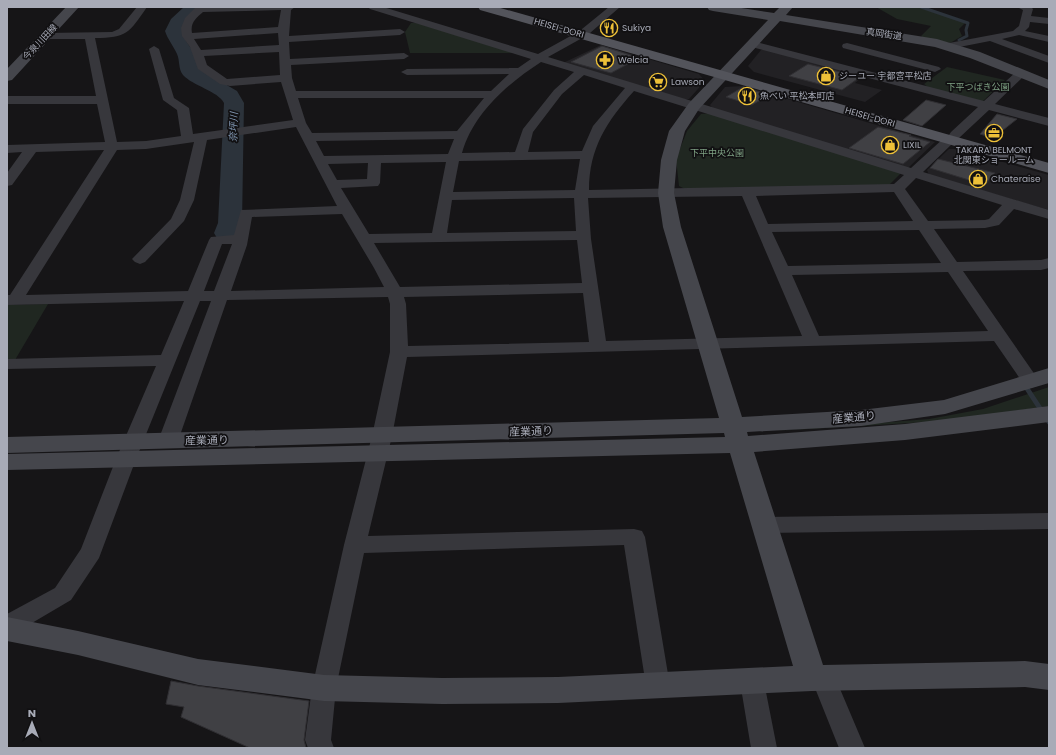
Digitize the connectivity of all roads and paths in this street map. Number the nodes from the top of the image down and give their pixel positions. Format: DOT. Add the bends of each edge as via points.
graph roads {
  1 [pos="73,7"];
  2 [pos="142,7"];
  3 [pos="286,7"];
  4 [pos="290,7"];
  5 [pos="373,7"];
  6 [pos="484,7"];
  7 [pos="501,7"];
  8 [pos="615,7"];
  9 [pos="713,7"];
  10 [pos="1022,7"];
  11 [pos="202,8"];
  12 [pos="782,12"];
  13 [pos="408,18"];
  14 [pos="1026,18"];
  15 [pos="1049,21"];
  16 [pos="400,32"];
  17 [pos="866,32"];
  18 [pos="1017,32"];
  19 [pos="583,33"];
  20 [pos="88,35"];
  21 [pos="46,36"];
  22 [pos="187,36"];
  23 [pos="990,38"];
  24 [pos="1049,39"];
  25 [pos="752,44"];
  26 [pos="154,49"];
  27 [pos="841,50"];
  28 [pos="285,51"];
  29 [pos="197,53"];
  30 [pos="404,56"];
  31 [pos="538,57"];
  32 [pos="946,57"];
  33 [pos="1049,60"];
  34 [pos="822,62"];
  35 [pos="519,71"];
  36 [pos="407,72"];
  37 [pos="581,72"];
  38 [pos="725,73"];
  39 [pos="1020,74"];
  40 [pos="7,77"];
  41 [pos="1049,85"];
  42 [pos="914,86"];
  43 [pos="632,87"];
  44 [pos="411,94"];
  45 [pos="491,94"];
  46 [pos="292,95"];
  47 [pos="7,100"];
  48 [pos="102,100"];
  49 [pos="987,105"];
  50 [pos="694,106"];
  51 [pos="1049,122"];
  52 [pos="304,130"];
  53 [pos="461,135"];
  54 [pos="952,137"];
  55 [pos="195,139"];
  56 [pos="112,147"];
  57 [pos="32,148"];
  58 [pos="7,149"];
  59 [pos="586,155"];
  60 [pos="455,157"];
  61 [pos="520,157"];
  62 [pos="376,159"];
  63 [pos="320,160"];
  64 [pos="1049,161"];
  65 [pos="1049,168"];
  66 [pos="913,173"];
  67 [pos="7,182"];
  68 [pos="333,184"];
  69 [pos="898,188"];
  70 [pos="747,192"];
  71 [pos="666,193"];
  72 [pos="581,195"];
  73 [pos="447,196"];
  74 [pos="1011,204"];
  75 [pos="346,210"];
  76 [pos="1049,215"];
  77 [pos="922,225"];
  78 [pos="763,228"];
  79 [pos="583,235"];
  80 [pos="439,238"];
  81 [pos="240,239"];
  82 [pos="364,239"];
  83 [pos="140,259"];
  84 [pos="1049,263"];
  85 [pos="952,267"];
  86 [pos="782,271"];
  87 [pos="590,288"];
  88 [pos="394,292"];
  89 [pos="194,296"];
  90 [pos="220,296"];
  91 [pos="11,300"];
  92 [pos="999,336"];
  93 [pos="813,341"];
  94 [pos="708,344"];
  95 [pos="598,347"];
  96 [pos="399,352"];
  97 [pos="168,360"];
  98 [pos="7,364"];
  99 [pos="1040,379"];
  100 [pos="1049,414"];
  101 [pos="736,435"];
  102 [pos="168,441"];
  103 [pos="380,444"];
  104 [pos="7,445"];
  105 [pos="130,450"];
  106 [pos="7,462"];
  107 [pos="1049,521"];
  108 [pos="764,525"];
  109 [pos="355,545"];
  110 [pos="12,629"];
  111 [pos="1049,677"];
  112 [pos="818,678"];
  113 [pos="752,682"];
  114 [pos="658,686"];
  115 [pos="324,688"];
  116 [pos="321,748"];
  117 [pos="764,748"];
  118 [pos="852,748"];
  1 -- 21 [label="street, 今泉川田線"];
  2 -- 20 [label="street" via="123,32 113,35"];
  3 -- 4 [label="street"];
  3 -- 11 [label="street"];
  3 -- 28 [label="street"];
  5 -- 13 [label="street"];
  6 -- 19 [label="main road, HEISEI-DORI"];
  7 -- 19 [label="main road, HEISEI-DORI"];
  8 -- 19 [label="street"];
  9 -- 12 [label="street, 真岡街道"];
  10 -- 14 [label="street" via="1028,9"];
  11 -- 22 [label="street" via="189,20"];
  12 -- 17 [label="street, 真岡街道"];
  12 -- 25 [label="street"];
  13 -- 16 [label="street"];
  13 -- 31 [label="street"];
  14 -- 15 [label="street"];
  14 -- 18 [label="street" via="1024,27"];
  16 -- 28 [label="street"];
  16 -- 30 [label="street"];
  17 -- 27 [label="street"];
  17 -- 32 [label="street, 真岡街道" via="910,38"];
  18 -- 23 [label="street"];
  18 -- 24 [label="street"];
  19 -- 31 [label="street"];
  19 -- 38 [label="main road, HEISEI-DORI"];
  20 -- 21 [label="street"];
  20 -- 48 [label="street"];
  21 -- 40 [label="street, 今泉川田線"];
  22 -- 28 [label="street"];
  22 -- 29 [label="street"];
  23 -- 32 [label="street"];
  23 -- 33 [label="street"];
  25 -- 34 [label="street"];
  25 -- 38 [label="street"];
  26 -- 55 [label="street" via="169,100 183,108"];
  27 -- 32 [label="street"];
  27 -- 34 [label="street"];
  28 -- 29 [label="street"];
  28 -- 29 [label="street" via="230,83 224,82 202,67"];
  28 -- 30 [label="street"];
  28 -- 46 [label="street"];
  30 -- 36 [label="street"];
  31 -- 35 [label="street"];
  31 -- 37 [label="street"];
  32 -- 39 [label="street, 真岡街道"];
  32 -- 42 [label="street"];
  34 -- 42 [label="street"];
  35 -- 36 [label="street"];
  35 -- 45 [label="street"];
  36 -- 44 [label="street"];
  37 -- 43 [label="street"];
  37 -- 61 [label="street" via="558,92 527,132"];
  38 -- 50 [label="street"];
  38 -- 54 [label="main road, HEISEI-DORI"];
  39 -- 41 [label="street, 真岡街道"];
  39 -- 49 [label="street"];
  42 -- 49 [label="street"];
  43 -- 50 [label="street"];
  43 -- 59 [label="street" via="615,105 597,131"];
  44 -- 45 [label="street"];
  44 -- 46 [label="street"];
  45 -- 53 [label="street"];
  46 -- 52 [label="street"];
  47 -- 48 [label="street"];
  48 -- 56 [label="street"];
  49 -- 51 [label="street"];
  49 -- 54 [label="street"];
  50 -- 66 [label="street"];
  50 -- 71 [label="street" via="677,131 668,160"];
  52 -- 53 [label="street"];
  52 -- 55 [label="street" via="241,132"];
  52 -- 63 [label="street"];
  53 -- 60 [label="street"];
  54 -- 64 [label="main road, HEISEI-DORI"];
  54 -- 65 [label="main road, HEISEI-DORI"];
  54 -- 66 [label="street"];
  55 -- 56 [label="street"];
  55 -- 83 [label="street" via="187,200 178,221"];
  56 -- 57 [label="street"];
  56 -- 91 [label="street"];
  57 -- 58 [label="street"];
  57 -- 67 [label="street"];
  59 -- 61 [label="street"];
  59 -- 72 [label="street"];
  60 -- 61 [label="street"];
  60 -- 62 [label="street"];
  60 -- 73 [label="street"];
  62 -- 63 [label="street"];
  62 -- 68 [label="street" via="373,183"];
  63 -- 68 [label="street"];
  66 -- 69 [label="street"];
  66 -- 74 [label="street"];
  68 -- 75 [label="street"];
  69 -- 70 [label="street"];
  69 -- 77 [label="street"];
  70 -- 71 [label="street"];
  70 -- 78 [label="street"];
  71 -- 72 [label="street"];
  71 -- 94 [label="street" via="672,227"];
  72 -- 73 [label="street"];
  72 -- 79 [label="street"];
  73 -- 80 [label="street"];
  74 -- 76 [label="street"];
  74 -- 77 [label="street" via="994,222"];
  75 -- 81 [label="street" via="246,213"];
  75 -- 82 [label="street"];
  77 -- 78 [label="street"];
  77 -- 85 [label="street"];
  78 -- 86 [label="street"];
  79 -- 80 [label="street"];
  79 -- 87 [label="street"];
  80 -- 82 [label="street"];
  81 -- 89 [label="street" via="216,240"];
  81 -- 90 [label="street"];
  82 -- 88 [label="street"];
  84 -- 85 [label="street"];
  85 -- 86 [label="street"];
  85 -- 92 [label="street"];
  86 -- 93 [label="street"];
  87 -- 88 [label="street"];
  87 -- 95 [label="street"];
  88 -- 90 [label="street"];
  88 -- 96 [label="street" via="398,304"];
  89 -- 90 [label="street"];
  89 -- 91 [label="street"];
  89 -- 97 [label="street"];
  90 -- 102 [label="street"];
  92 -- 93 [label="street"];
  92 -- 99 [label="street"];
  93 -- 94 [label="street"];
  94 -- 95 [label="street"];
  94 -- 101 [label="street"];
  95 -- 96 [label="street"];
  96 -- 103 [label="street"];
  97 -- 98 [label="street"];
  97 -- 105 [label="street"];
  99 -- 101 [label="street, 産業通り" via="945,407"];
  100 -- 101 [label="street, 産業通り" via="905,432"];
  101 -- 103 [label="street, 産業通り"];
  101 -- 108 [label="street"];
  102 -- 103 [label="street, 産業通り"];
  102 -- 105 [label="street, 産業通り"];
  103 -- 105 [label="street, 産業通り"];
  103 -- 109 [label="street"];
  104 -- 105 [label="street, 産業通り"];
  105 -- 106 [label="street, 産業通り"];
  105 -- 110 [label="street" via="91,552 63,594"];
  107 -- 108 [label="street"];
  108 -- 112 [label="street"];
  109 -- 114 [label="street" via="634,537"];
  109 -- 115 [label="street"];
  110 -- 115 [label="street" via="198,672"];
  111 -- 112 [label="street" via="1025,674"];
  112 -- 113 [label="street"];
  112 -- 118 [label="street"];
  113 -- 114 [label="street"];
  113 -- 117 [label="street"];
  114 -- 115 [label="street" via="442,691"];
  115 -- 116 [label="street" via="318,740"];
}
